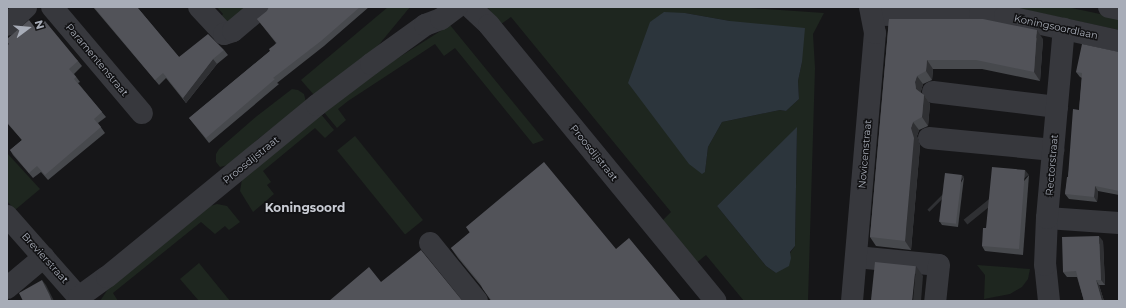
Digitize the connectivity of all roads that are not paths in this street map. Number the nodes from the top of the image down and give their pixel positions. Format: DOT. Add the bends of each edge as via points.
graph roads {
  1 [pos="26,7"];
  2 [pos="52,7"];
  3 [pos="200,7"];
  4 [pos="262,7"];
  5 [pos="456,7"];
  6 [pos="470,7"];
  7 [pos="1109,7"];
  8 [pos="1119,9"];
  9 [pos="872,11"];
  10 [pos="430,16"];
  11 [pos="7,25"];
  12 [pos="1064,29"];
  13 [pos="1119,41"];
  14 [pos="933,92"];
  15 [pos="1057,107"];
  16 [pos="142,113"];
  17 [pos="929,138"];
  18 [pos="1053,150"];
  19 [pos="7,216"];
  20 [pos="1047,218"];
  21 [pos="1119,223"];
  22 [pos="430,243"];
  23 [pos="44,257"];
  24 [pos="856,257"];
  25 [pos="7,288"];
  26 [pos="80,299"];
  27 [pos="477,301"];
  28 [pos="716,301"];
  29 [pos="852,301"];
  30 [pos="935,301"];
  31 [pos="1049,301"];
  1 -- 11 [label="street"];
  2 -- 16 [label="street, Paramentenstraat"];
  3 -- 4 [label="street" via="224,34"];
  5 -- 10 [label="street, Proosdijstraat" via="441,19"];
  6 -- 28 [label="street, Proosdijstraat" via="489,25"];
  7 -- 8 [label="street"];
  9 -- 12 [label="street, Koningsoordlaan" via="1005,16"];
  9 -- 24 [label="street, Novicenstraat" via="875,33"];
  10 -- 26 [label="street, Proosdijstraat"];
  12 -- 13 [label="street, Koningsoordlaan"];
  12 -- 15 [label="street, Rectorstraat"];
  14 -- 15 [label="street"];
  15 -- 18 [label="street, Rectorstraat"];
  17 -- 18 [label="street"];
  18 -- 20 [label="street, Rectorstraat"];
  19 -- 23 [label="street, Brevierstraat"];
  20 -- 21 [label="street"];
  20 -- 31 [label="street, Rectorstraat" via="1045,265"];
  22 -- 27 [label="street"];
  23 -- 25 [label="street"];
  23 -- 26 [label="street, Brevierstraat"];
  24 -- 29 [label="street, Novicenstraat"];
  24 -- 30 [label="street" via="938,265"];
}
